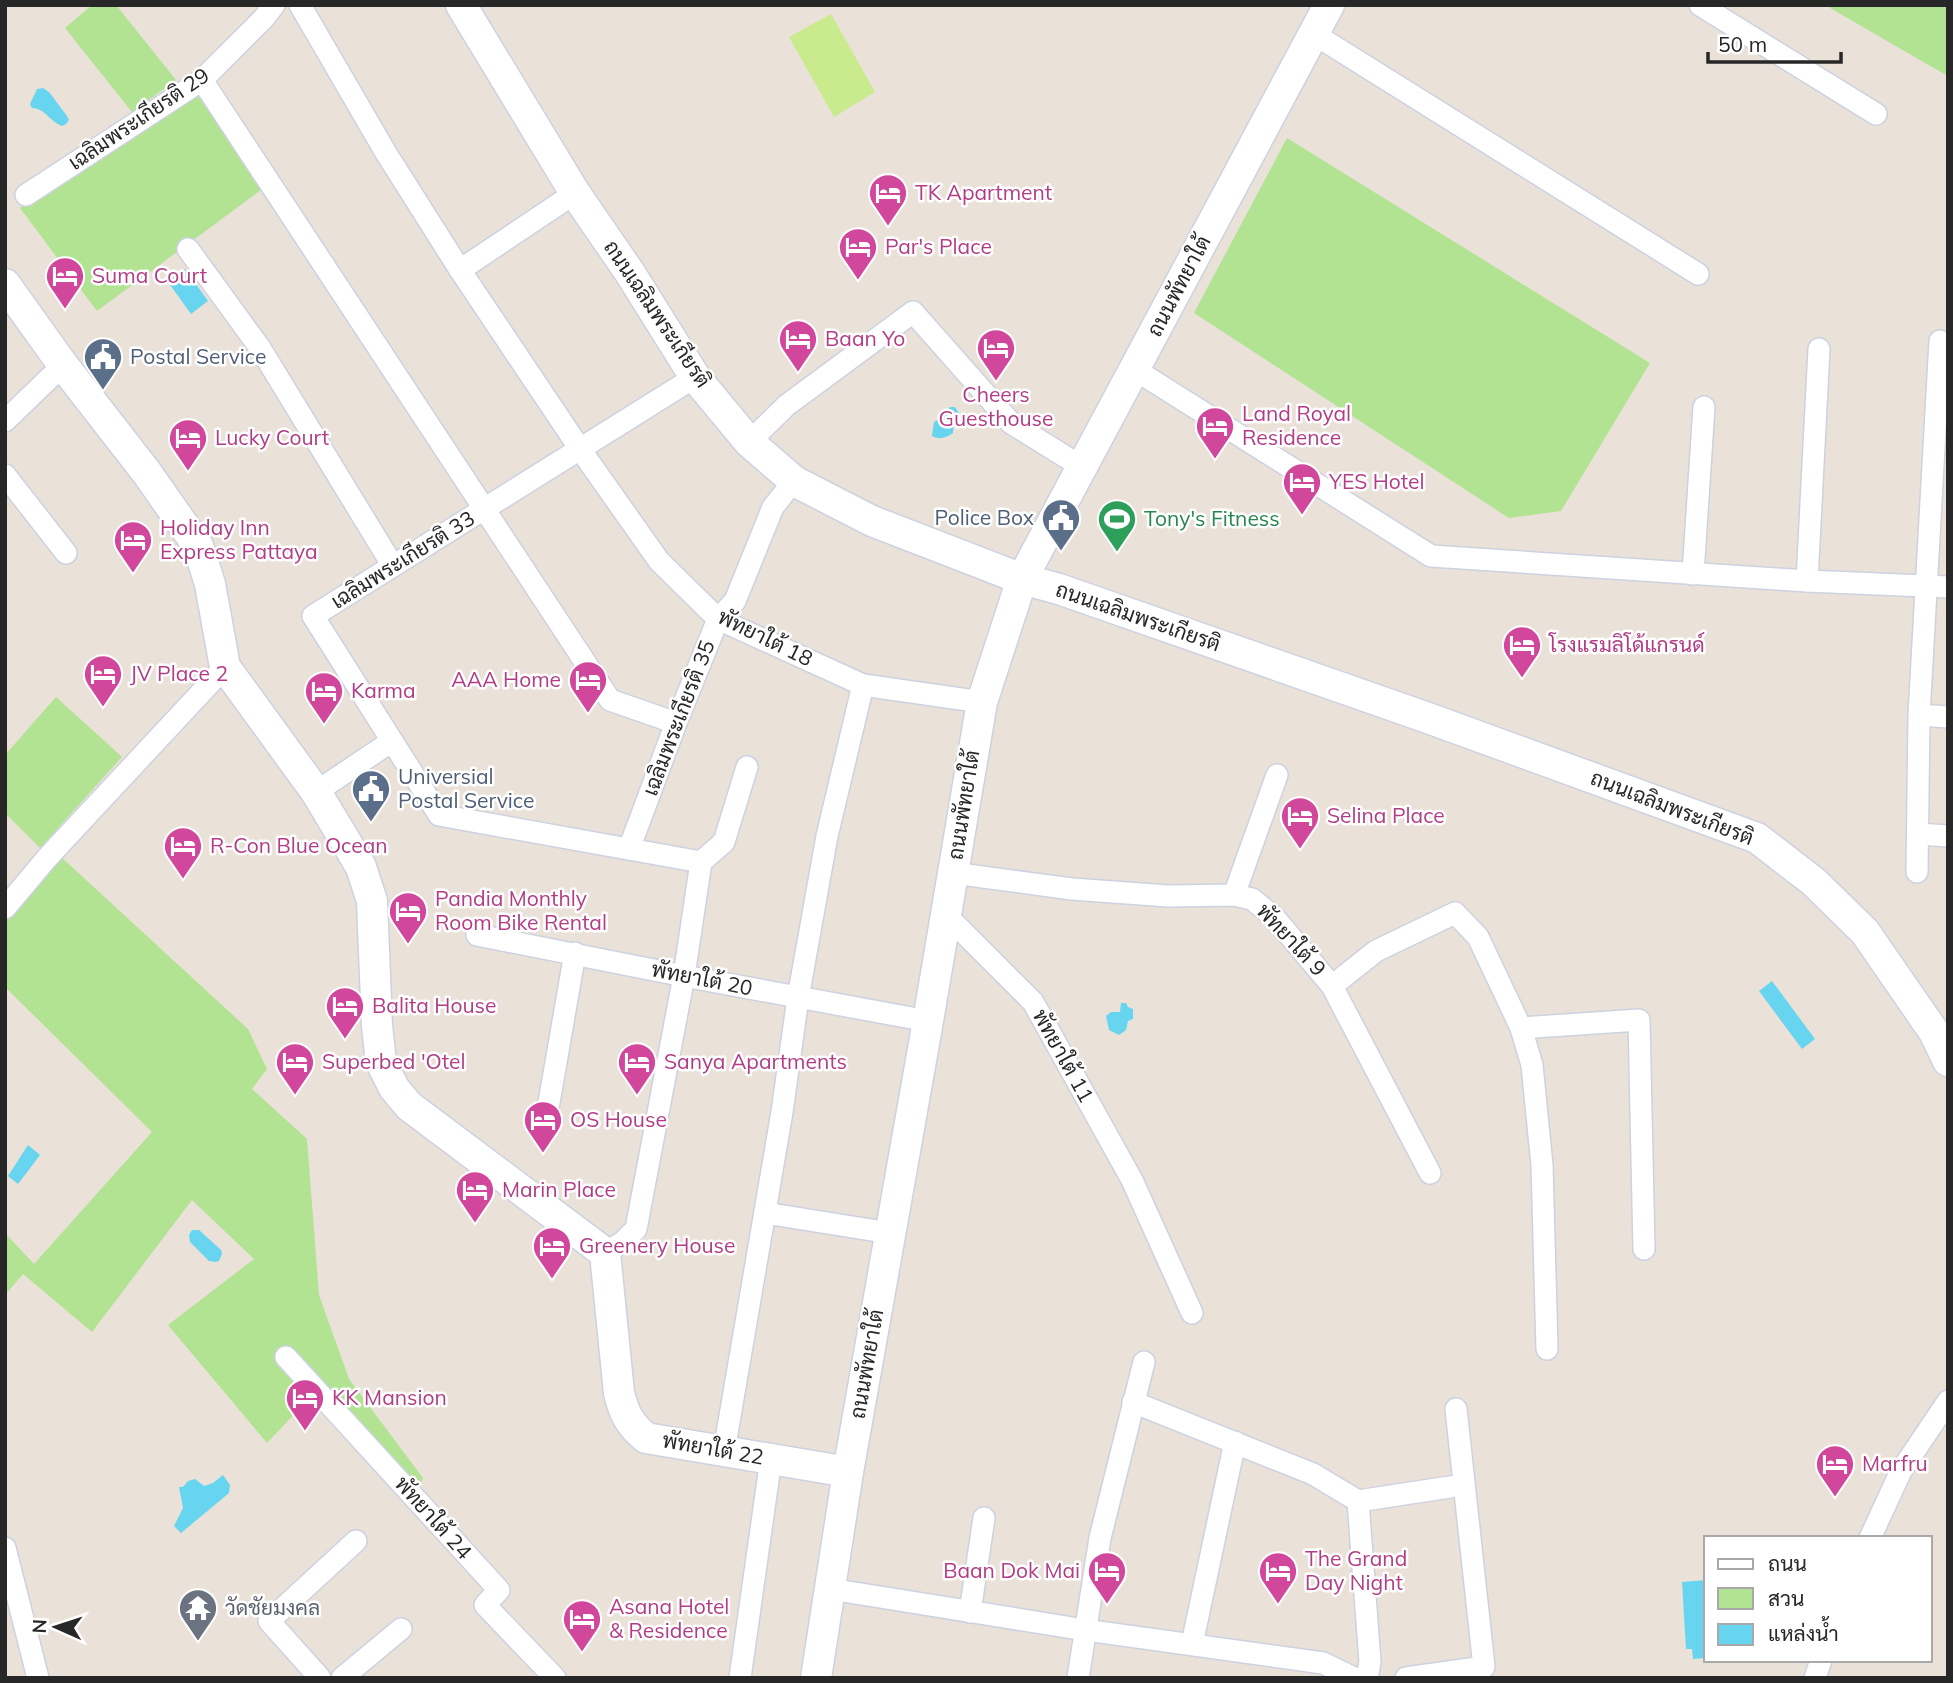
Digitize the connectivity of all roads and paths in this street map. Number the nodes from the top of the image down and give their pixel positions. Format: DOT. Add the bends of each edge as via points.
graph roads {
  1 [pos="274,5"];
  2 [pos="300,5"];
  3 [pos="461,5"];
  4 [pos="1329,5"];
  5 [pos="1700,5"];
  6 [pos="1314,34"];
  7 [pos="202,80"];
  8 [pos="1876,114"];
  9 [pos="575,193"];
  10 [pos="26,195"];
  11 [pos="188,249"];
  12 [pos="460,270"];
  13 [pos="1698,274"];
  14 [pos="5,284"];
  15 [pos="1940,341"];
  16 [pos="1819,349"];
  17 [pos="63,365"];
  18 [pos="1134,369"];
  19 [pos="695,377"];
  20 [pos="1703,407"];
  21 [pos="5,421"];
  22 [pos="749,442"];
  23 [pos="580,449"];
  24 [pos="1082,467"];
  25 [pos="5,475"];
  26 [pos="794,481"];
  27 [pos="484,509"];
  28 [pos="66,553"];
  29 [pos="393,566"];
  30 [pos="1693,574"];
  31 [pos="1022,579"];
  32 [pos="1807,581"];
  33 [pos="1926,586"];
  34 [pos="1948,587"];
  35 [pos="718,619"];
  36 [pos="225,667"];
  37 [pos="863,685"];
  38 [pos="982,702"];
  39 [pos="1919,715"];
  40 [pos="1948,717"];
  41 [pos="676,723"];
  42 [pos="392,741"];
  43 [pos="747,766"];
  44 [pos="1277,775"];
  45 [pos="316,792"];
  46 [pos="1918,834"];
  47 [pos="1948,836"];
  48 [pos="629,849"];
  49 [pos="701,862"];
  50 [pos="1917,872"];
  51 [pos="953,873"];
  52 [pos="1234,895"];
  53 [pos="5,908"];
  54 [pos="946,915"];
  55 [pos="477,935"];
  56 [pos="575,953"];
  57 [pos="684,976"];
  58 [pos="1332,986"];
  59 [pos="798,998"];
  60 [pos="928,1021"];
  61 [pos="1521,1028"];
  62 [pos="1948,1061"];
  63 [pos="547,1114"];
  64 [pos="1430,1173"];
  65 [pos="765,1213"];
  66 [pos="890,1233"];
  67 [pos="1644,1249"];
  68 [pos="605,1253"];
  69 [pos="1192,1313"];
  70 [pos="1547,1349"];
  71 [pos="286,1357"];
  72 [pos="1144,1362"];
  73 [pos="1948,1401"];
  74 [pos="1133,1402"];
  75 [pos="1456,1409"];
  76 [pos="1235,1442"];
  77 [pos="724,1451"];
  78 [pos="771,1459"];
  79 [pos="848,1472"];
  80 [pos="1463,1485"];
  81 [pos="1358,1501"];
  82 [pos="984,1518"];
  83 [pos="1871,1536"];
  84 [pos="356,1541"];
  85 [pos="5,1548"];
  86 [pos="830,1589"];
  87 [pos="970,1612"];
  88 [pos="401,1629"];
  89 [pos="1085,1630"];
  90 [pos="1192,1644"];
  91 [pos="38,1678"];
  92 [pos="320,1678"];
  93 [pos="342,1678"];
  94 [pos="555,1678"];
  95 [pos="740,1678"];
  96 [pos="817,1678"];
  97 [pos="1078,1678"];
  98 [pos="1354,1678"];
  99 [pos="1367,1678"];
  100 [pos="1406,1678"];
  1 -- 7 [label="street, เฉลิมพระเกียรติ 29"];
  2 -- 12 [label="street, พัทยาใต้ 18"];
  3 -- 9 [label="main road, ถนนเฉลิมพระเกียรติ"];
  4 -- 6 [label="main road, ถนนพัทยาใต้"];
  5 -- 8 [label="street"];
  6 -- 13 [label="street"];
  6 -- 18 [label="main road, ถนนพัทยาใต้"];
  7 -- 10 [label="street, เฉลิมพระเกียรติ 29"];
  7 -- 27 [label="street"];
  9 -- 12 [label="street"];
  9 -- 19 [label="main road, ถนนเฉลิมพระเกียรติ"];
  11 -- 29 [label="street" via="260,348"];
  12 -- 23 [label="street, พัทยาใต้ 18"];
  14 -- 17 [label="main road"];
  15 -- 33 [label="street"];
  16 -- 32 [label="street"];
  17 -- 21 [label="street"];
  17 -- 36 [label="main road" via="198,546"];
  18 -- 24 [label="main road, ถนนพัทยาใต้"];
  18 -- 30 [label="street" via="1431,556"];
  19 -- 22 [label="main road, ถนนเฉลิมพระเกียรติ"];
  19 -- 23 [label="street, เฉลิมพระเกียรติ 33"];
  20 -- 30 [label="street"];
  22 -- 24 [label="street" via="787,405 913,312 1011,423"];
  22 -- 26 [label="main road, ถนนเฉลิมพระเกียรติ"];
  23 -- 27 [label="street, เฉลิมพระเกียรติ 33"];
  23 -- 35 [label="street, พัทยาใต้ 18" via="659,561"];
  24 -- 31 [label="main road, ถนนพัทยาใต้"];
  25 -- 28 [label="street"];
  26 -- 31 [label="main road, ถนนเฉลิมพระเกียรติ" via="872,521"];
  26 -- 35 [label="street, เฉลิมพระเกียรติ 35" via="773,507 734,601"];
  27 -- 29 [label="street, เฉลิมพระเกียรติ 33"];
  27 -- 41 [label="street" via="610,700"];
  29 -- 42 [label="street, เฉลิมพระเกียรติ 33" via="313,616"];
  30 -- 32 [label="street"];
  31 -- 38 [label="main road, ถนนพัทยาใต้"];
  31 -- 62 [label="main road, ถนนเฉลิมพระเกียรติ" via="1428,718 1757,838 1814,882 1865,932 1934,1032"];
  32 -- 33 [label="street"];
  33 -- 34 [label="street"];
  33 -- 39 [label="street"];
  35 -- 37 [label="street, พัทยาใต้ 18"];
  35 -- 41 [label="street, เฉลิมพระเกียรติ 35"];
  36 -- 45 [label="main road"];
  36 -- 53 [label="street"];
  37 -- 38 [label="street, พัทยาใต้ 18"];
  37 -- 59 [label="street" via="827,836"];
  38 -- 51 [label="main road, ถนนพัทยาใต้"];
  39 -- 40 [label="street"];
  39 -- 46 [label="street"];
  41 -- 48 [label="street, เฉลิมพระเกียรติ 35"];
  42 -- 45 [label="street"];
  42 -- 48 [label="street" via="439,815"];
  43 -- 49 [label="street" via="724,842"];
  44 -- 52 [label="street"];
  45 -- 68 [label="main road" via="361,867 372,901 378,1038 381,1062 394,1088 409,1106"];
  46 -- 47 [label="street"];
  46 -- 50 [label="street"];
  48 -- 49 [label="street"];
  49 -- 57 [label="street"];
  51 -- 52 [label="street, พัทยาใต้ 9" via="1072,889"];
  51 -- 54 [label="main road, ถนนพัทยาใต้"];
  52 -- 58 [label="street, พัทยาใต้ 9" via="1252,899 1274,917"];
  54 -- 60 [label="main road, ถนนพัทยาใต้"];
  54 -- 69 [label="street, พัทยาใต้ 11" via="1033,1002 1132,1180"];
  55 -- 56 [label="street, พัทยาใต้ 20"];
  56 -- 57 [label="street, พัทยาใต้ 20"];
  56 -- 63 [label="street"];
  57 -- 59 [label="street, พัทยาใต้ 20"];
  57 -- 68 [label="street" via="636,1229"];
  58 -- 61 [label="street" via="1376,951 1455,913 1478,937"];
  58 -- 64 [label="street, พัทยาใต้ 9"];
  59 -- 60 [label="street, พัทยาใต้ 20"];
  59 -- 65 [label="street"];
  60 -- 66 [label="main road, ถนนพัทยาใต้"];
  61 -- 67 [label="street" via="1639,1020"];
  61 -- 70 [label="street" via="1532,1065 1542,1165"];
  65 -- 66 [label="street"];
  65 -- 77 [label="street"];
  66 -- 79 [label="main road, ถนนพัทยาใต้"];
  68 -- 77 [label="main road, พัทยาใต้ 22" via="620,1393 632,1427 646,1438"];
  71 -- 94 [label="street, พัทยาใต้ 24" via="499,1590 485,1605"];
  72 -- 74 [label="street"];
  73 -- 83 [label="street" via="1900,1471"];
  74 -- 76 [label="street"];
  74 -- 89 [label="street" via="1100,1538"];
  75 -- 80 [label="street"];
  76 -- 81 [label="street" via="1313,1474"];
  76 -- 90 [label="street"];
  77 -- 78 [label="main road, พัทยาใต้ 22"];
  78 -- 79 [label="main road, พัทยาใต้ 22"];
  78 -- 95 [label="street"];
  79 -- 86 [label="main road, ถนนพัทยาใต้"];
  80 -- 81 [label="street"];
  80 -- 100 [label="street" via="1484,1667"];
  81 -- 99 [label="street" via="1370,1662"];
  82 -- 87 [label="street"];
  84 -- 92 [label="street" via="269,1621"];
  85 -- 91 [label="street"];
  86 -- 87 [label="street"];
  86 -- 96 [label="main road, ถนนพัทยาใต้"];
  87 -- 89 [label="street"];
  88 -- 93 [label="street"];
  89 -- 90 [label="street"];
  89 -- 97 [label="street"];
  90 -- 98 [label="street" via="1323,1663"];
}
